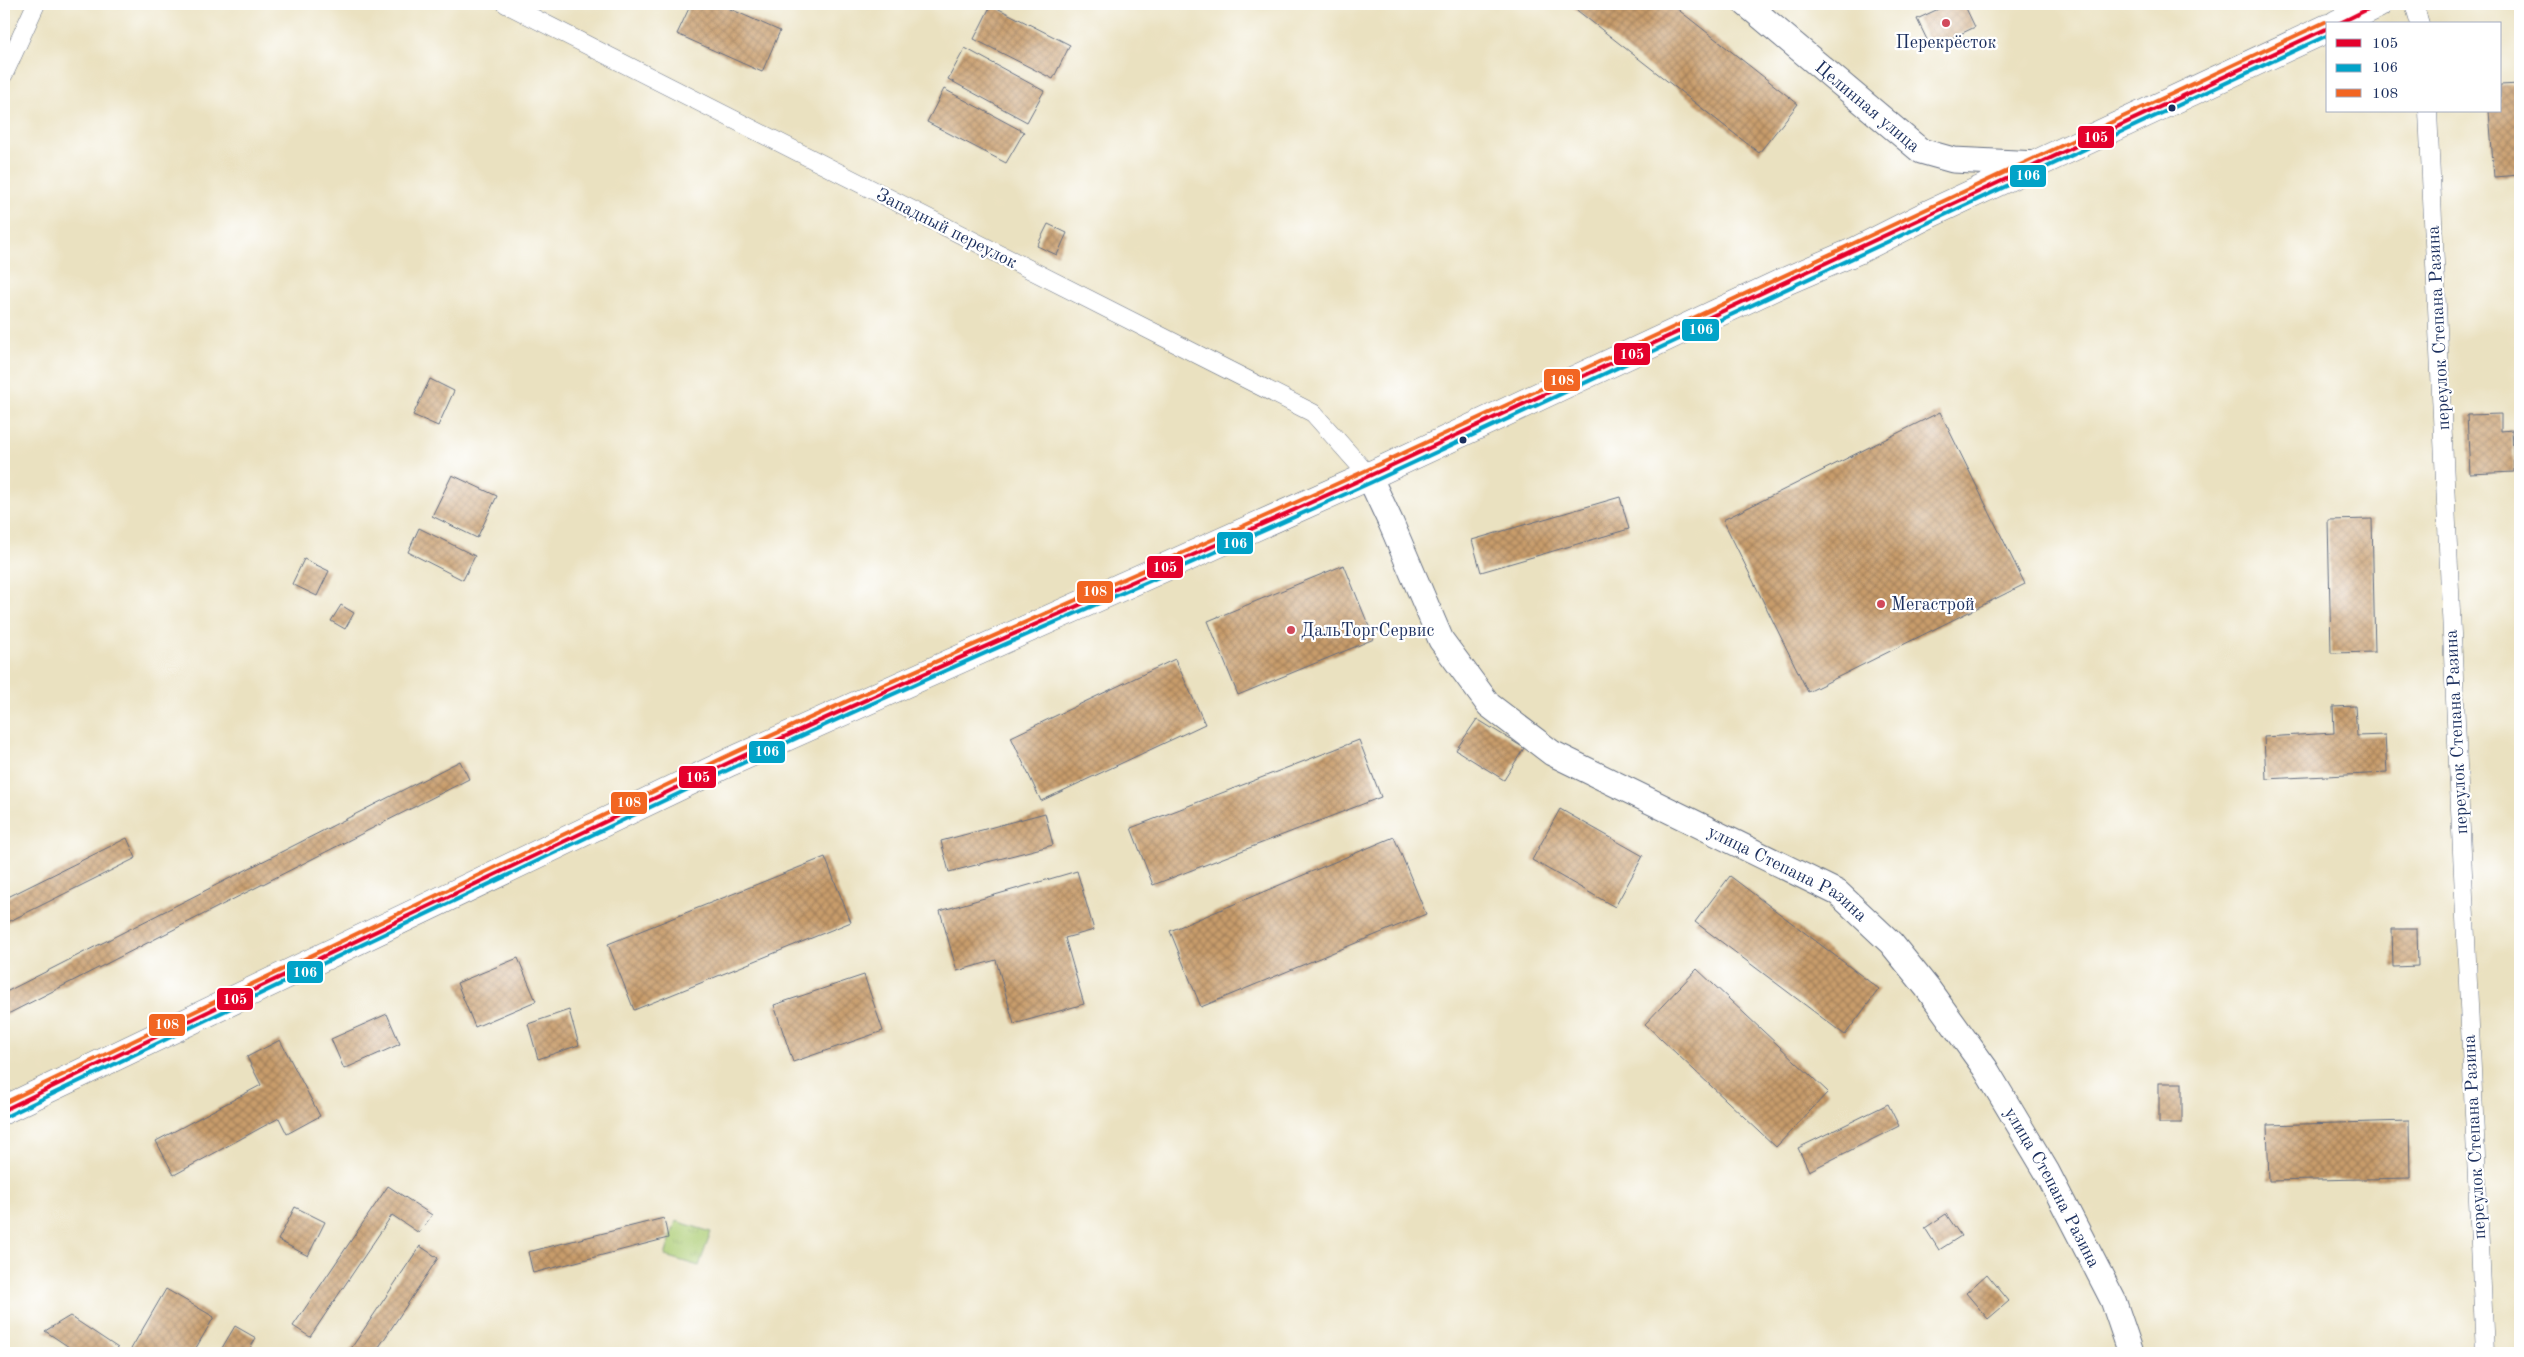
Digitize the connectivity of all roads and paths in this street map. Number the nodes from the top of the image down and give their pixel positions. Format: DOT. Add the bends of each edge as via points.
graph roads {
  1 [pos="36,4"];
  2 [pos="506,4"];
  3 [pos="1746,4"];
  4 [pos="2378,4"];
  5 [pos="2414,4"];
  6 [pos="2341,22"];
  7 [pos="2419,22"];
  8 [pos="2326,29"];
  9 [pos="4,74"];
  10 [pos="2428,112"];
  11 [pos="2038,164"];
  12 [pos="1369,476"];
  13 [pos="4,1110"];
  14 [pos="2131,1353"];
  15 [pos="2484,1353"];
  1 -- 9 [label="street"];
  2 -- 12 [label="street, Западный переулок" via="1313,413"];
  3 -- 11 [label="street, Целинная улица" via="1921,151 1953,160"];
  4 -- 6 [label="highway"];
  5 -- 7 [label="street"];
  8 -- 11 [label="highway"];
  10 -- 15 [label="street, переулок Степана Разина"];
  11 -- 12 [label="highway"];
  12 -- 13 [label="highway" via="730,762"];
  12 -- 14 [label="street, улица Степана Разина" via="1441,640 1489,705 1552,753 1838,893 1891,943 1985,1068 2047,1172 2113,1300"];
}
